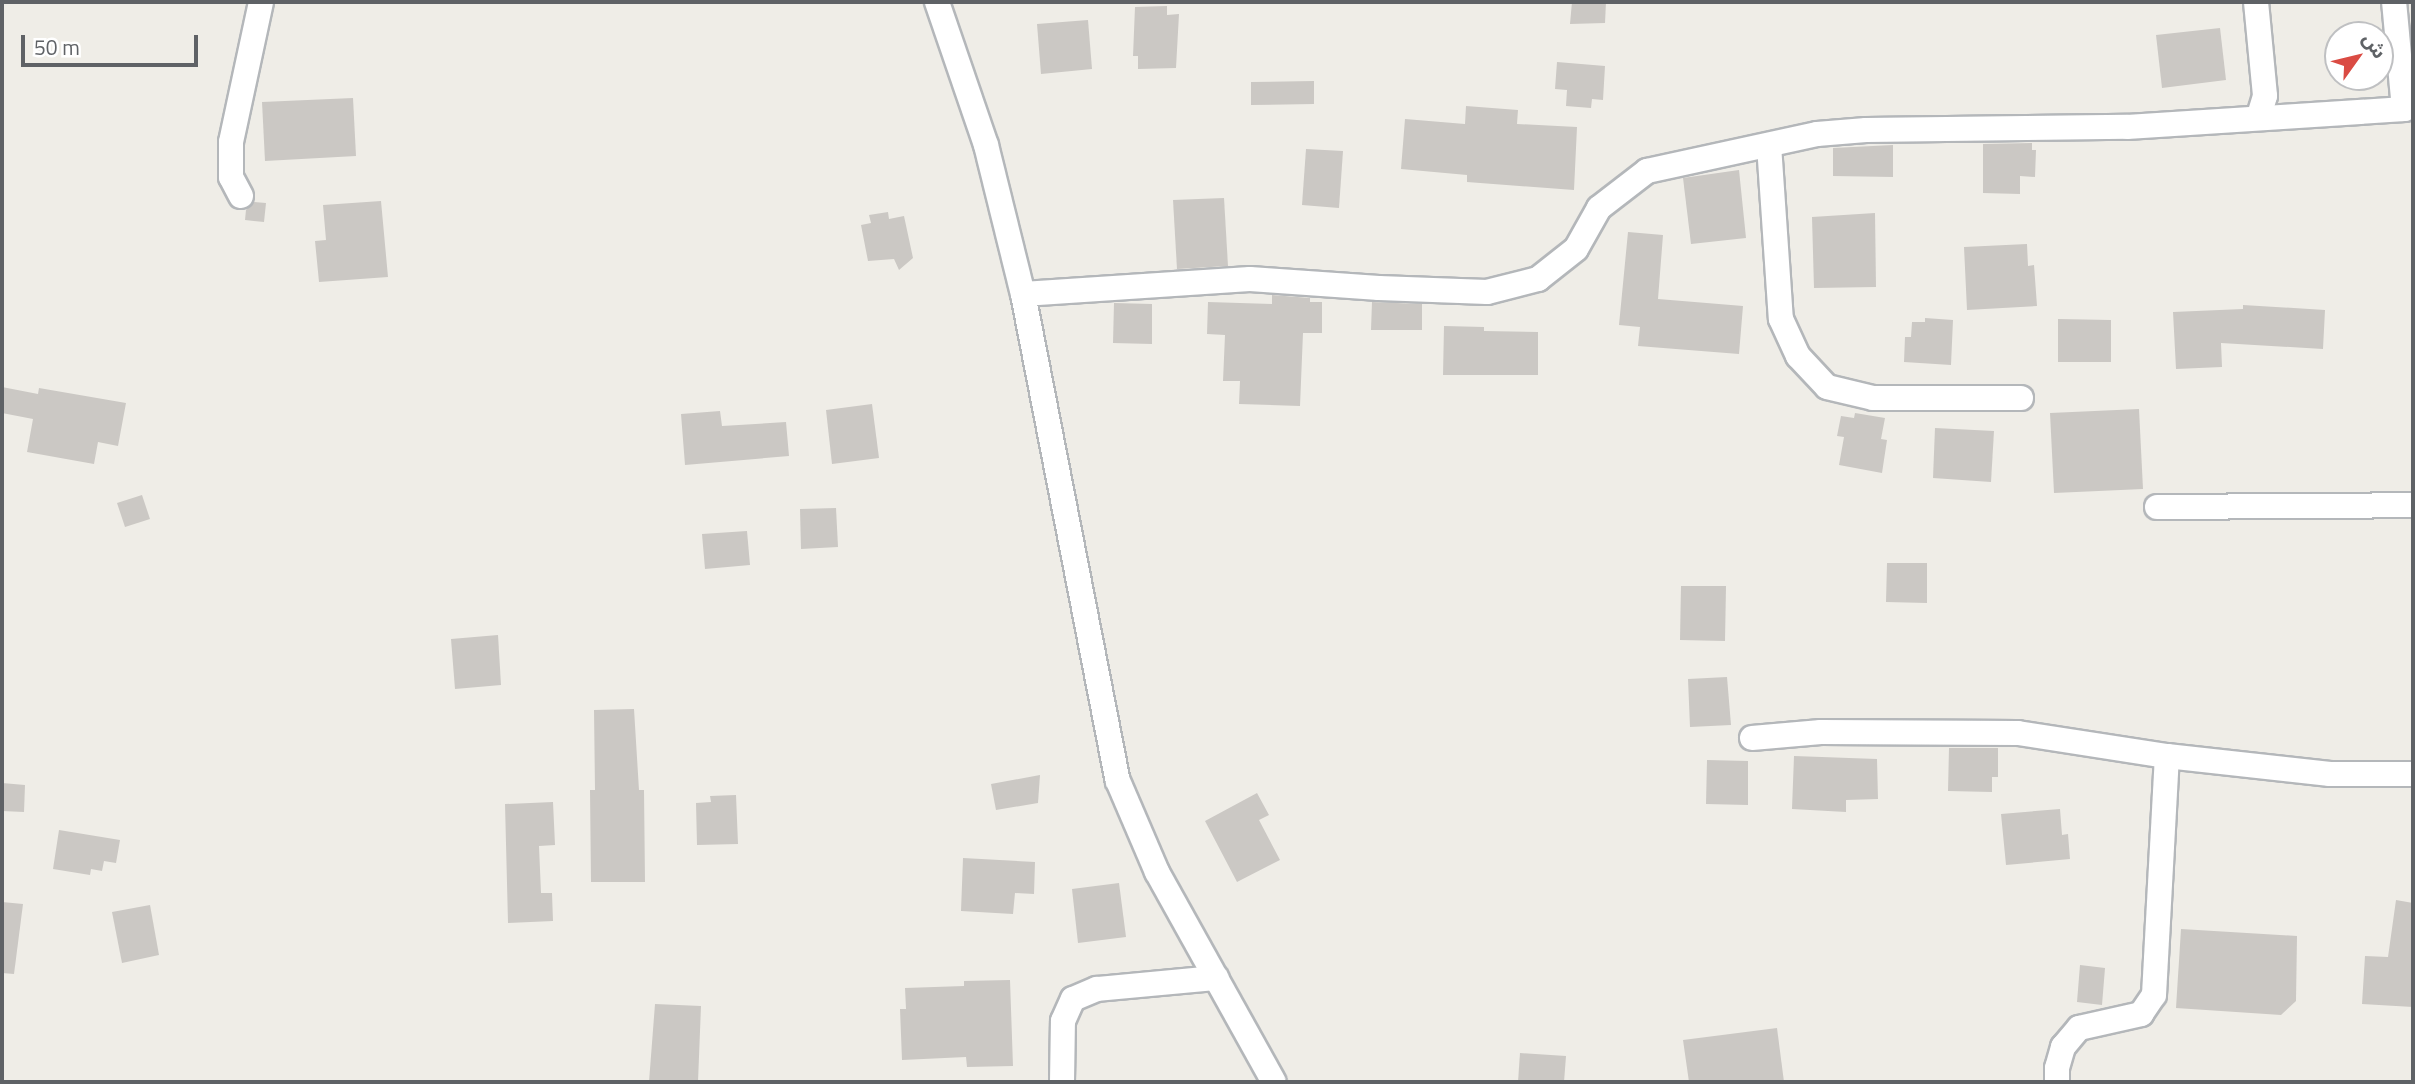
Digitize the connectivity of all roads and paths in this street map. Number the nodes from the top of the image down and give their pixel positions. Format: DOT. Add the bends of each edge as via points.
graph roads {
  1 [pos="261,2"];
  2 [pos="937,2"];
  3 [pos="2256,2"];
  4 [pos="2394,2"];
  5 [pos="2409,109"];
  6 [pos="2259,116"];
  7 [pos="1769,145"];
  8 [pos="241,196"];
  9 [pos="1023,294"];
  10 [pos="2021,398"];
  11 [pos="2413,505"];
  12 [pos="2157,507"];
  13 [pos="1752,738"];
  14 [pos="2167,756"];
  15 [pos="2413,774"];
  16 [pos="1216,978"];
  17 [pos="1062,1082"];
  18 [pos="1273,1082"];
  19 [pos="2057,1082"];
  1 -- 8 [label="street" via="231,142 230,177"];
  2 -- 9 [label="street" via="986,145"];
  3 -- 6 [label="street" via="2265,96"];
  4 -- 5 [label="street"];
  5 -- 6 [label="street"];
  6 -- 7 [label="street" via="2127,127 1866,130 1817,134"];
  7 -- 9 [label="street" via="1647,171 1599,208 1576,249 1538,279 1488,292 1250,279"];
  7 -- 10 [label="street" via="1782,319 1798,356 1828,387 1873,398"];
  9 -- 16 [label="street" via="1118,781 1157,872"];
  11 -- 12 [label="street"];
  13 -- 14 [label="street" via="1821,732 2018,733"];
  14 -- 15 [label="street" via="2330,774"];
  14 -- 19 [label="street" via="2154,995 2141,1014 2079,1028 2063,1047"];
  16 -- 17 [label="street" via="1097,989 1073,999 1063,1021"];
  16 -- 18 [label="street"];
}
